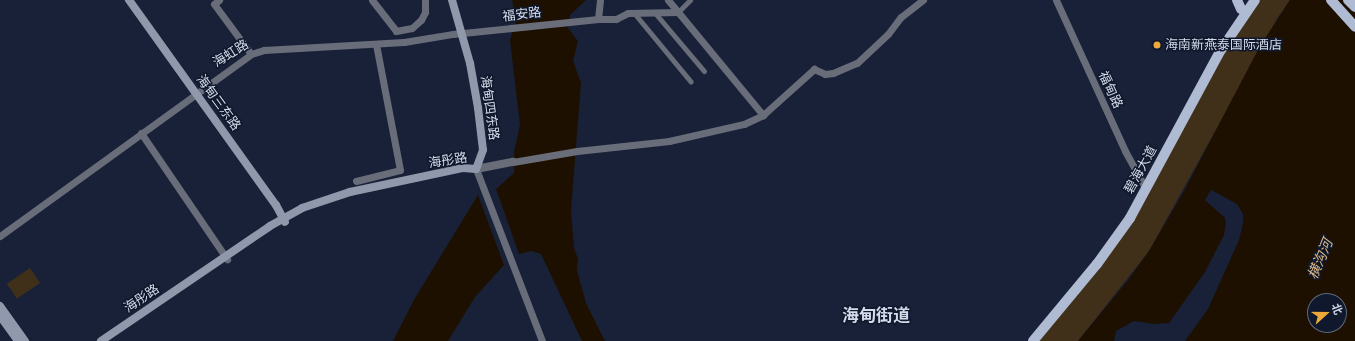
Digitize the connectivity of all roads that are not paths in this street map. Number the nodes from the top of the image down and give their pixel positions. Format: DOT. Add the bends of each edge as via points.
graph roads {
  1 [pos="129,0"];
  2 [pos="133,0"];
  3 [pos="219,0"];
  4 [pos="372,0"];
  5 [pos="425,0"];
  6 [pos="447,0"];
  7 [pos="452,0"];
  8 [pos="600,0"];
  9 [pos="668,0"];
  10 [pos="690,0"];
  11 [pos="923,0"];
  12 [pos="1056,0"];
  13 [pos="1249,0"];
  14 [pos="1255,0"];
  15 [pos="1331,0"];
  16 [pos="1348,0"];
  17 [pos="1239,5"];
  18 [pos="1355,7"];
  19 [pos="656,12"];
  20 [pos="678,12"];
  21 [pos="634,13"];
  22 [pos="598,19"];
  23 [pos="1355,27"];
  24 [pos="396,31"];
  25 [pos="458,34"];
  26 [pos="404,42"];
  27 [pos="376,44"];
  28 [pos="251,54"];
  29 [pos="704,71"];
  30 [pos="691,82"];
  31 [pos="197,91"];
  32 [pos="763,115"];
  33 [pos="141,133"];
  34 [pos="513,162"];
  35 [pos="476,169"];
  36 [pos="356,181"];
  37 [pos="1145,187"];
  38 [pos="286,219"];
  39 [pos="0,236"];
  40 [pos="226,258"];
  41 [pos="0,306"];
  42 [pos="0,316"];
  43 [pos="18,341"];
  44 [pos="25,341"];
  45 [pos="101,341"];
  46 [pos="106,341"];
  47 [pos="542,341"];
  48 [pos="1028,341"];
  49 [pos="1033,341"];
  1 -- 31 [label="main road, 海甸三东路"];
  2 -- 31 [label="main road"];
  3 -- 28 [label="street" via="214,4"];
  4 -- 24 [label="street"];
  5 -- 24 [label="street" via="425,12 421,20 412,28"];
  6 -- 25 [label="main road, 海甸四东路"];
  7 -- 25 [label="main road, 海甸四东路"];
  8 -- 22 [label="street"];
  9 -- 20 [label="street"];
  10 -- 20 [label="street"];
  11 -- 32 [label="street" via="901,17 888,34 857,63 833,73 825,74 814,69"];
  12 -- 37 [label="street, 福甸路" via="1125,151"];
  13 -- 17 [label="main road, 碧海大道"];
  14 -- 37 [label="main road, 碧海大道" via="1221,50"];
  15 -- 23 [label="main road"];
  16 -- 18 [label="main road"];
  17 -- 37 [label="main road, 碧海大道"];
  19 -- 20 [label="street, 福安路"];
  19 -- 21 [label="street, 福安路"];
  19 -- 29 [label="street"];
  20 -- 32 [label="street"];
  21 -- 22 [label="street, 福安路" via="616,19"];
  21 -- 30 [label="street"];
  22 -- 25 [label="street, 福安路"];
  24 -- 26 [label="street"];
  25 -- 26 [label="street, 海虹路"];
  25 -- 35 [label="main road, 海甸四东路" via="474,112 478,150"];
  26 -- 27 [label="street, 海虹路"];
  27 -- 28 [label="street, 海虹路" via="264,50"];
  27 -- 36 [label="street" via="400,170"];
  28 -- 31 [label="street, 海虹路"];
  31 -- 33 [label="street, 海虹路"];
  31 -- 38 [label="main road"];
  32 -- 34 [label="street" via="744,124 668,141"];
  33 -- 39 [label="street, 海虹路"];
  33 -- 40 [label="street"];
  34 -- 35 [label="street"];
  35 -- 38 [label="main road, 海彤路" via="463,168 345,193 302,208"];
  35 -- 47 [label="street"];
  37 -- 48 [label="main road, 碧海大道" via="1106,246"];
  37 -- 49 [label="main road, 碧海大道" via="1110,247"];
  38 -- 40 [label="main road, 海彤路"];
  40 -- 45 [label="main road, 海彤路"];
  40 -- 46 [label="main road, 海彤路"];
  41 -- 44 [label="main road"];
  42 -- 43 [label="main road"];
}
